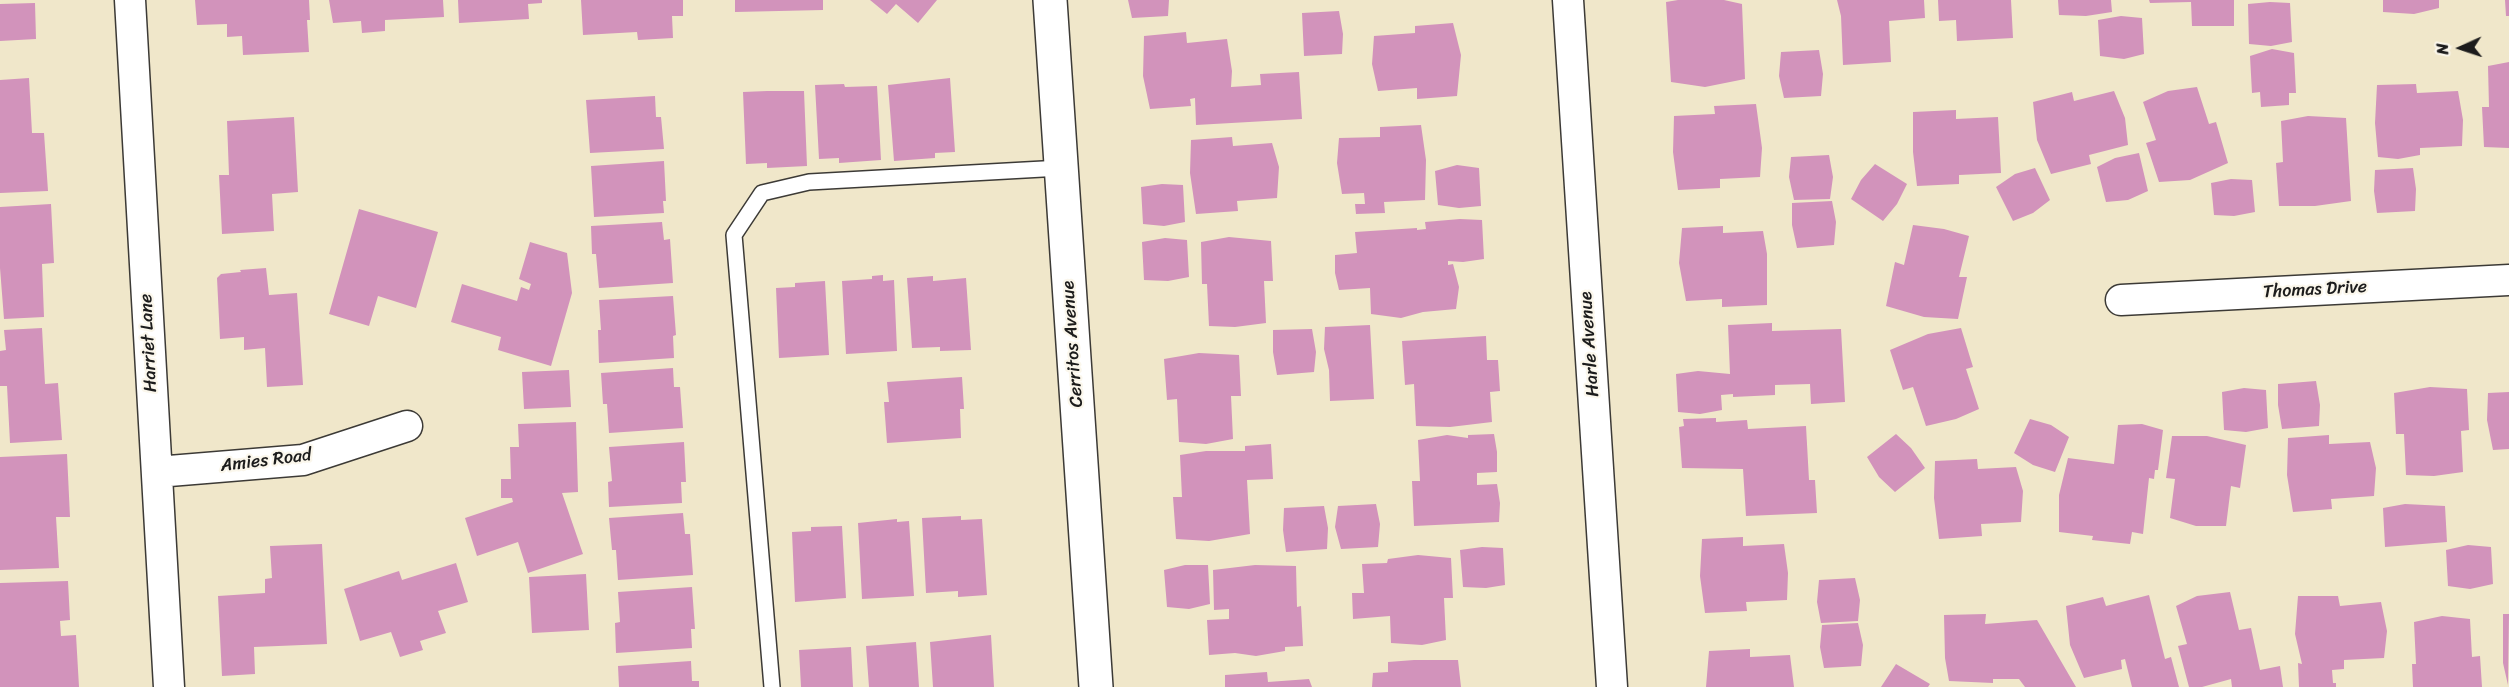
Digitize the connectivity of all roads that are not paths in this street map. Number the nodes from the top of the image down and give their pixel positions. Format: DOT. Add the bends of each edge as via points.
graph roads {
  1 [pos="130,0"];
  2 [pos="1050,0"];
  3 [pos="1568,0"];
  4 [pos="1061,168"];
  5 [pos="2509,280"];
  6 [pos="2121,300"];
  7 [pos="407,426"];
  8 [pos="157,472"];
  9 [pos="168,687"];
  10 [pos="772,687"];
  11 [pos="1096,687"];
  12 [pos="1612,687"];
  1 -- 8 [label="street, Harriet Lane"];
  2 -- 4 [label="street, Cerritos Avenue"];
  3 -- 12 [label="street, Harle Avenue"];
  4 -- 10 [label="lane" via="809,182 762,193 734,235"];
  4 -- 11 [label="street, Cerritos Avenue"];
  5 -- 6 [label="street, Thomas Drive"];
  7 -- 8 [label="street, Amies Road" via="303,460"];
  8 -- 9 [label="street, Harriet Lane"];
}
